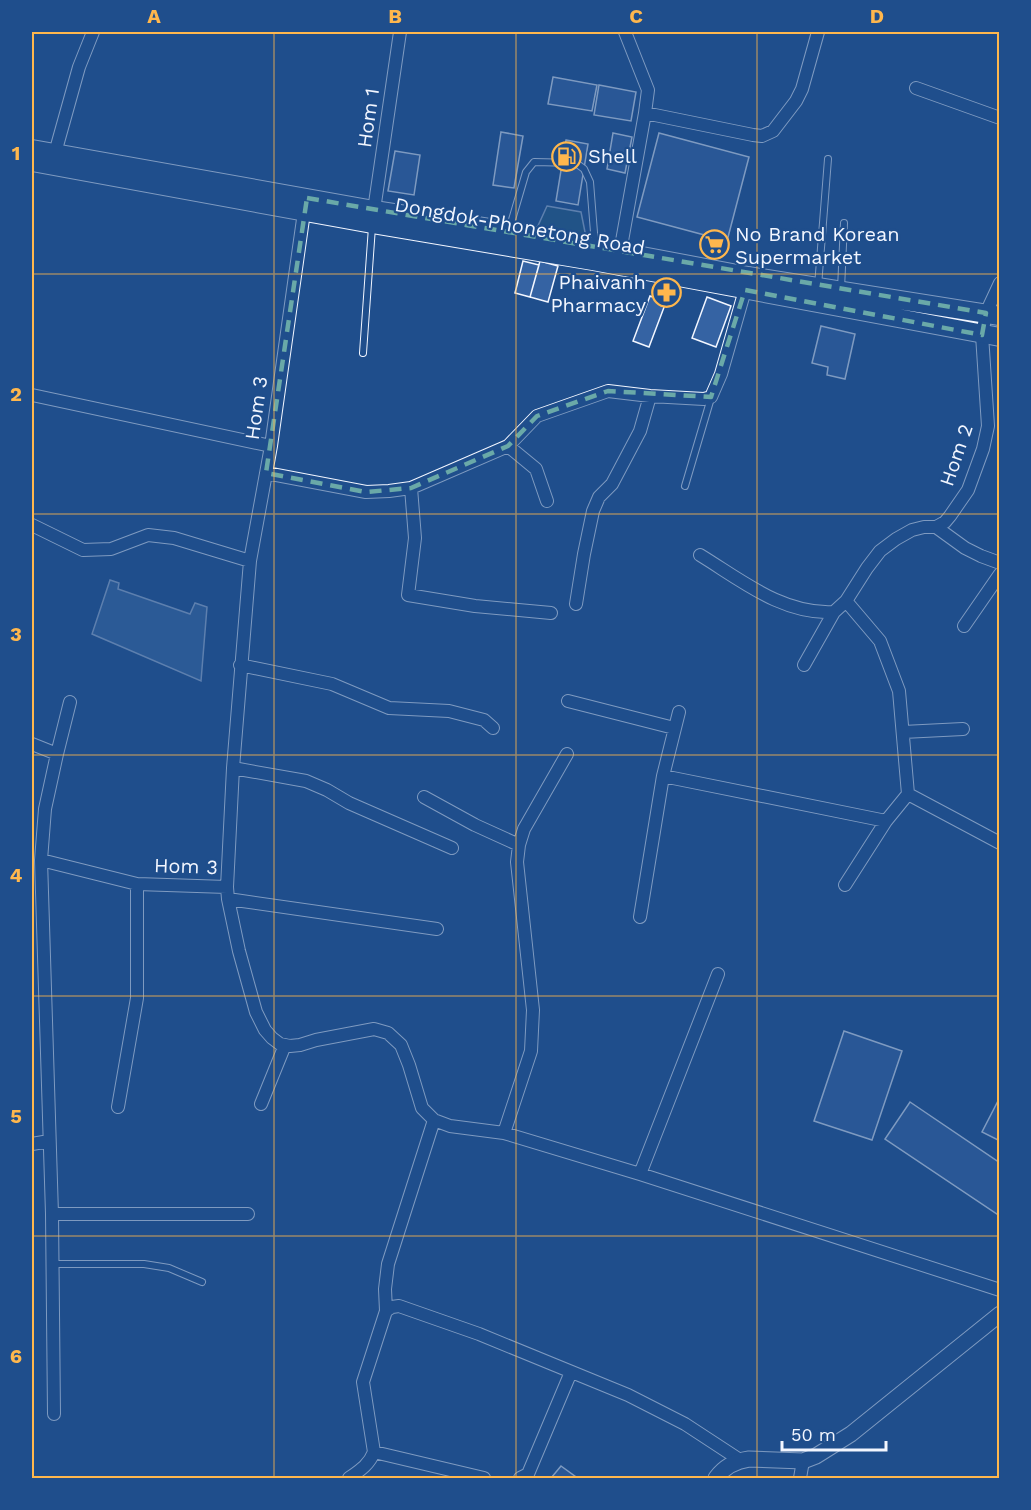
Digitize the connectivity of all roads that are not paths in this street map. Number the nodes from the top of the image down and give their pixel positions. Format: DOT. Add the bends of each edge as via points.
graph roads {
  1 [pos="93,32"];
  2 [pos="400,32"];
  3 [pos="625,32"];
  4 [pos="818,32"];
  5 [pos="916,88"];
  6 [pos="645,113"];
  7 [pos="999,118"];
  8 [pos="32,149"];
  9 [pos="55,153"];
  10 [pos="828,159"];
  11 [pos="32,162"];
  12 [pos="305,204"];
  13 [pos="373,217"];
  14 [pos="844,223"];
  15 [pos="507,238"];
  16 [pos="620,252"];
  17 [pos="594,254"];
  18 [pos="999,284"];
  19 [pos="818,286"];
  20 [pos="745,290"];
  21 [pos="841,290"];
  22 [pos="993,315"];
  23 [pos="991,336"];
  24 [pos="363,352"];
  25 [pos="32,395"];
  26 [pos="650,396"];
  27 [pos="711,397"];
  28 [pos="271,446"];
  29 [pos="507,446"];
  30 [pos="266,473"];
  31 [pos="686,486"];
  32 [pos="411,488"];
  33 [pos="547,501"];
  34 [pos="32,525"];
  35 [pos="936,527"];
  36 [pos="700,555"];
  37 [pos="250,561"];
  38 [pos="999,563"];
  39 [pos="999,574"];
  40 [pos="846,601"];
  41 [pos="576,604"];
  42 [pos="834,612"];
  43 [pos="551,613"];
  44 [pos="964,626"];
  45 [pos="240,665"];
  46 [pos="804,665"];
  47 [pos="568,701"];
  48 [pos="70,702"];
  49 [pos="679,712"];
  50 [pos="493,728"];
  51 [pos="674,728"];
  52 [pos="963,729"];
  53 [pos="903,732"];
  54 [pos="32,744"];
  55 [pos="57,754"];
  56 [pos="567,754"];
  57 [pos="233,768"];
  58 [pos="663,776"];
  59 [pos="908,794"];
  60 [pos="424,797"];
  61 [pos="886,821"];
  62 [pos="999,843"];
  63 [pos="519,845"];
  64 [pos="452,848"];
  65 [pos="41,860"];
  66 [pos="137,884"];
  67 [pos="844,885"];
  68 [pos="227,893"];
  69 [pos="37,899"];
  70 [pos="640,917"];
  71 [pos="437,928"];
  72 [pos="718,974"];
  73 [pos="285,1045"];
  74 [pos="261,1104"];
  75 [pos="118,1107"];
  76 [pos="434,1120"];
  77 [pos="504,1133"];
  78 [pos="50,1141"];
  79 [pos="32,1144"];
  80 [pos="640,1174"];
  81 [pos="52,1214"];
  82 [pos="248,1214"];
  83 [pos="52,1264"];
  84 [pos="202,1282"];
  85 [pos="999,1290"];
  86 [pos="386,1311"];
  87 [pos="999,1314"];
  88 [pos="571,1372"];
  89 [pos="54,1414"];
  90 [pos="374,1452"];
  91 [pos="740,1460"];
  92 [pos="803,1461"];
  93 [pos="349,1479"];
  94 [pos="484,1479"];
  95 [pos="520,1479"];
  96 [pos="716,1479"];
  97 [pos="800,1479"];
  1 -- 9 [label="street"];
  2 -- 13 [label="street, Hom 1"];
  3 -- 6 [label="street" via="648,90"];
  4 -- 6 [label="street" via="802,89 773,131 753,135"];
  5 -- 7 [label="street"];
  6 -- 16 [label="street"];
  8 -- 9 [label="main road, Dongdok-Phonetong Road"];
  9 -- 12 [label="main road, Dongdok-Phonetong Road"];
  10 -- 19 [label="lane"];
  11 -- 12 [label="main road, Dongdok-Phonetong Road"];
  12 -- 13 [label="main road, Dongdok-Phonetong Road"];
  12 -- 28 [label="street, Hom 3"];
  13 -- 15 [label="main road, Dongdok-Phonetong Road"];
  13 -- 24 [label="lane"];
  14 -- 21 [label="lane"];
  15 -- 17 [label="main road, Dongdok-Phonetong Road"];
  15 -- 17 [label="lane" via="526,172 534,162 576,163 590,182"];
  16 -- 17 [label="main road, Dongdok-Phonetong Road"];
  16 -- 19 [label="main road, Dongdok-Phonetong Road"];
  17 -- 20 [label="main road, Dongdok-Phonetong Road"];
  18 -- 22 [label="street, Hom 2"];
  19 -- 21 [label="main road, Dongdok-Phonetong Road"];
  20 -- 23 [label="main road, Dongdok-Phonetong Road"];
  20 -- 27 [label="street"];
  21 -- 22 [label="main road, Dongdok-Phonetong Road"];
  22 -- 23 [label="street, Hom 2"];
  23 -- 35 [label="street, Hom 2" via="988,426 983,449 968,490 951,516"];
  25 -- 28 [label="street"];
  26 -- 27 [label="street"];
  26 -- 29 [label="street" via="608,391 537,416"];
  26 -- 41 [label="street" via="640,431 593,511"];
  27 -- 31 [label="lane"];
  28 -- 30 [label="street, Hom 3"];
  29 -- 32 [label="street"];
  29 -- 33 [label="street" via="536,469"];
  30 -- 32 [label="street" via="366,492"];
  30 -- 37 [label="street, Hom 3"];
  32 -- 43 [label="street" via="415,538 408,595"];
  34 -- 37 [label="street" via="83,550 111,549 148,535 174,538"];
  35 -- 38 [label="street" via="965,548"];
  35 -- 40 [label="street" via="912,530 880,551"];
  36 -- 42 [label="street" via="774,600 821,613"];
  37 -- 45 [label="street, Hom 3"];
  39 -- 44 [label="street"];
  40 -- 42 [label="street"];
  40 -- 53 [label="street" via="884,650 899,691"];
  42 -- 46 [label="street"];
  45 -- 50 [label="street" via="332,684 389,708 449,711 484,720"];
  45 -- 57 [label="street, Hom 3"];
  47 -- 51 [label="street"];
  48 -- 55 [label="street"];
  49 -- 51 [label="street"];
  51 -- 58 [label="street"];
  52 -- 53 [label="street"];
  53 -- 59 [label="street"];
  54 -- 55 [label="street"];
  55 -- 65 [label="street" via="45,809"];
  56 -- 63 [label="street" via="524,829"];
  57 -- 64 [label="street" via="306,781"];
  57 -- 68 [label="street, Hom 3"];
  58 -- 61 [label="street"];
  58 -- 70 [label="street"];
  59 -- 61 [label="street"];
  59 -- 62 [label="street"];
  60 -- 63 [label="street"];
  61 -- 67 [label="street"];
  63 -- 77 [label="street" via="517,862 534,1010 531,1052"];
  65 -- 66 [label="street, Hom 3"];
  65 -- 69 [label="street"];
  66 -- 68 [label="street, Hom 3"];
  66 -- 75 [label="street" via="137,998"];
  68 -- 71 [label="street"];
  68 -- 73 [label="street" via="256,1011 265,1030"];
  69 -- 78 [label="street"];
  72 -- 80 [label="street"];
  73 -- 74 [label="street"];
  73 -- 76 [label="street" via="374,1029 388,1033 401,1046 422,1108"];
  76 -- 77 [label="street"];
  76 -- 86 [label="street" via="388,1264"];
  77 -- 80 [label="street"];
  78 -- 79 [label="street"];
  78 -- 81 [label="street"];
  80 -- 85 [label="street"];
  81 -- 82 [label="street"];
  81 -- 83 [label="street"];
  83 -- 84 [label="lane" via="144,1264 169,1268"];
  83 -- 89 [label="street"];
  86 -- 88 [label="street" via="399,1306"];
  86 -- 90 [label="street" via="363,1382"];
  87 -- 92 [label="street" via="851,1434"];
  88 -- 91 [label="street" via="685,1424"];
  88 -- 95 [label="street" via="528,1474"];
  90 -- 93 [label="street" via="365,1467"];
  90 -- 94 [label="street"];
  91 -- 92 [label="street"];
  91 -- 96 [label="street"];
  92 -- 97 [label="street"];
}
